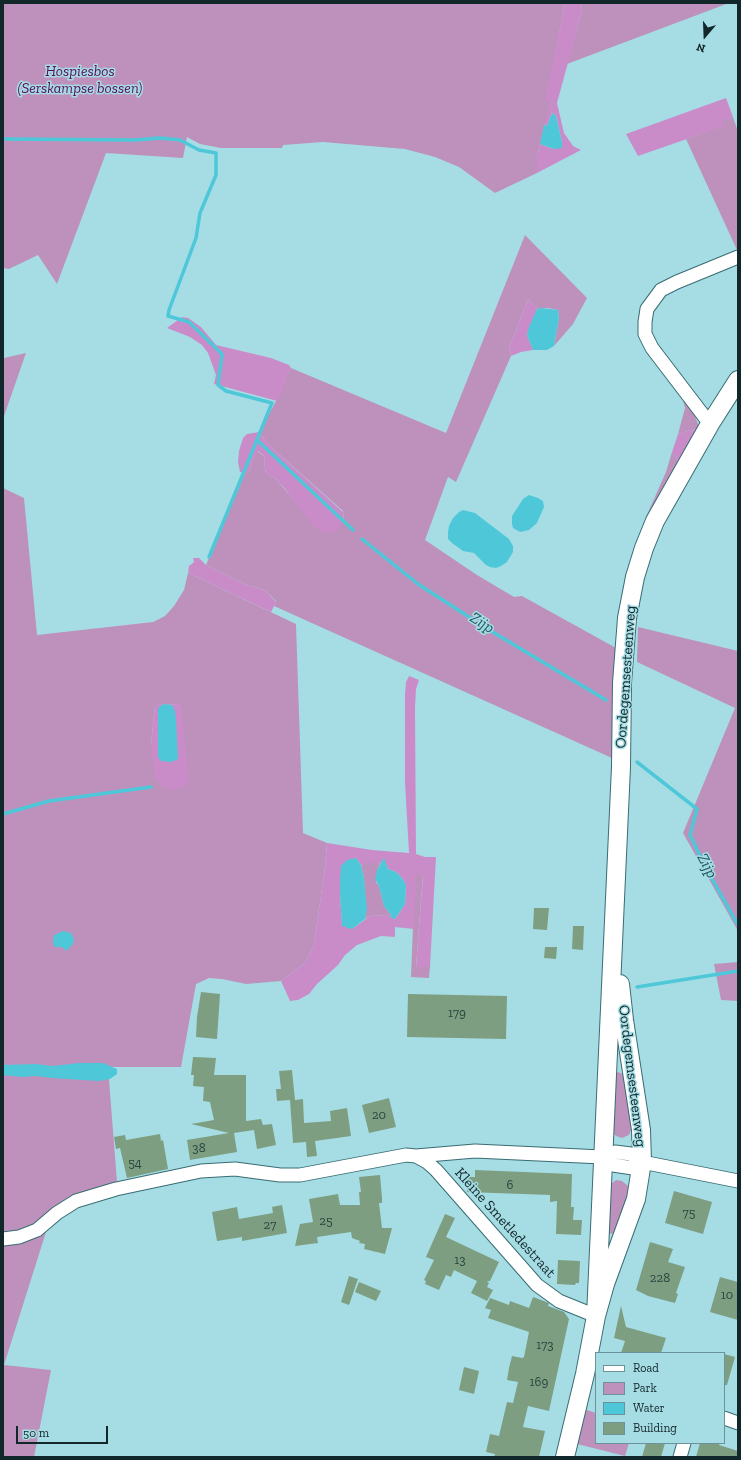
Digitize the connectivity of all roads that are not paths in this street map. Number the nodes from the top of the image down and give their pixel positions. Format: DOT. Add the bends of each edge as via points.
graph roads {
  1 [pos="738,257"];
  2 [pos="738,380"];
  3 [pos="710,424"];
  4 [pos="614,925"];
  5 [pos="416,1156"];
  6 [pos="602,1157"];
  7 [pos="642,1162"];
  8 [pos="738,1181"];
  9 [pos="3,1239"];
  10 [pos="596,1316"];
  11 [pos="725,1418"];
  12 [pos="738,1422"];
  13 [pos="684,1444"];
  14 [pos="565,1457"];
  15 [pos="680,1457"];
  1 -- 3 [label="street" via="661,290 647,309 645,334 652,348"];
  2 -- 3 [label="street, Oordegemsesteenweg"];
  3 -- 4 [label="street, Oordegemsesteenweg" via="655,522 635,577 627,618 622,683"];
  4 -- 6 [label="street, Oordegemsesteenweg"];
  4 -- 7 [label="street, Oordegemsesteenweg" via="624,1020 641,1130"];
  5 -- 6 [label="street, Kleine Smetledestraat" via="475,1151"];
  5 -- 9 [label="street, Kleine Smetledestraat" via="397,1156 300,1175 235,1169 201,1171 116,1189 76,1201 37,1230"];
  5 -- 10 [label="street, Kleine Smetledestraat" via="436,1170 537,1285 559,1301"];
  6 -- 7 [label="street, Kleine Smetledestraat" via="615,1152 631,1154"];
  6 -- 10 [label="street, Oordegemsesteenweg"];
  7 -- 8 [label="street, Kleine Smetledestraat"];
  7 -- 10 [label="street, Oordegemsesteenweg" via="636,1200"];
  10 -- 14 [label="street, Oordegemsesteenweg"];
  11 -- 12 [label="street"];
  13 -- 15 [label="street"];
}
